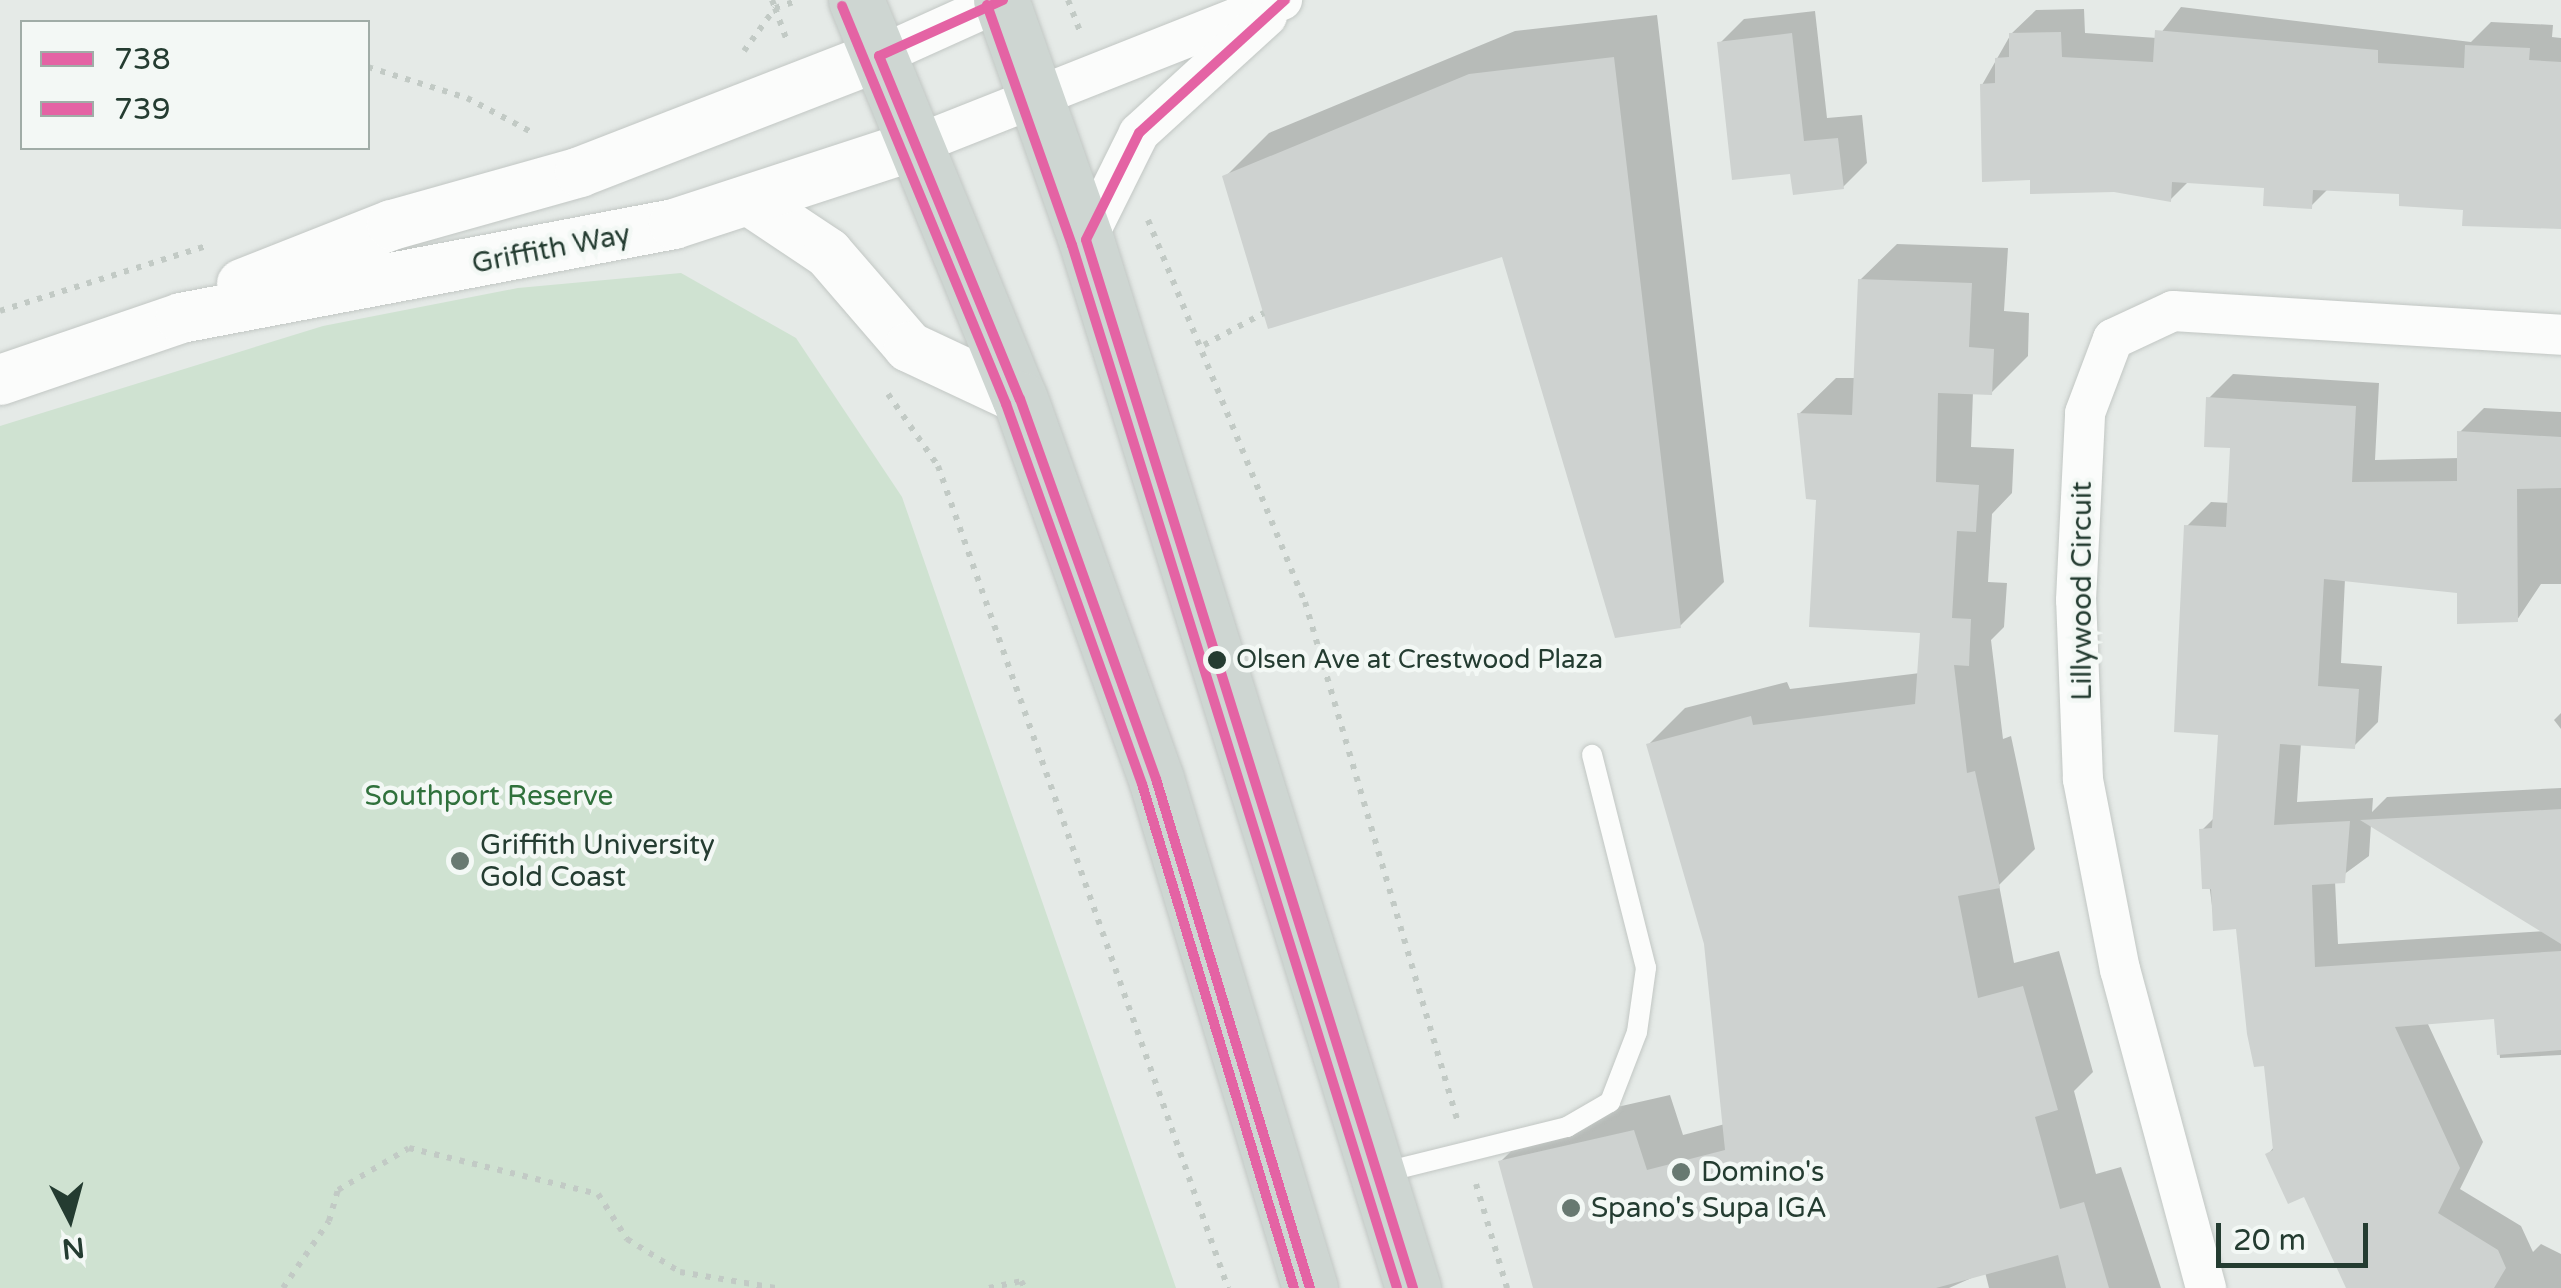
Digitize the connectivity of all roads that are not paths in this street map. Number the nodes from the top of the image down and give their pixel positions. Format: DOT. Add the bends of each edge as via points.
graph roads {
  1 [pos="856,0"];
  2 [pos="1002,0"];
  3 [pos="1283,0"];
  4 [pos="879,56"];
  5 [pos="1036,97"];
  6 [pos="913,146"];
  7 [pos="750,201"];
  8 [pos="1086,240"];
  9 [pos="180,318"];
  10 [pos="2561,335"];
  11 [pos="0,380"];
  12 [pos="1020,400"];
  13 [pos="1592,755"];
  14 [pos="1379,1173"];
  15 [pos="1310,1288"];
  16 [pos="1413,1288"];
  17 [pos="2206,1288"];
  1 -- 4 [label="main road"];
  2 -- 4 [label="street"];
  2 -- 5 [label="main road"];
  3 -- 5 [label="street"];
  3 -- 8 [label="street" via="1139,133"];
  4 -- 6 [label="main road"];
  4 -- 9 [label="street, Griffith Way" via="580,172 392,226"];
  5 -- 6 [label="street"];
  5 -- 8 [label="main road"];
  6 -- 7 [label="street, Griffith Way"];
  6 -- 12 [label="main road"];
  7 -- 9 [label="street, Griffith Way" via="655,228"];
  7 -- 12 [label="street" via="828,253 908,347"];
  8 -- 14 [label="main road"];
  9 -- 11 [label="street, Griffith Way"];
  10 -- 17 [label="street, Lillywood Circuit" via="2173,311 2113,339 2085,414 2076,600 2084,779 2120,970"];
  12 -- 15 [label="main road" via="1156,779"];
  13 -- 14 [label="lane" via="1646,968 1637,1032 1610,1102 1567,1127"];
  14 -- 16 [label="main road"];
}
